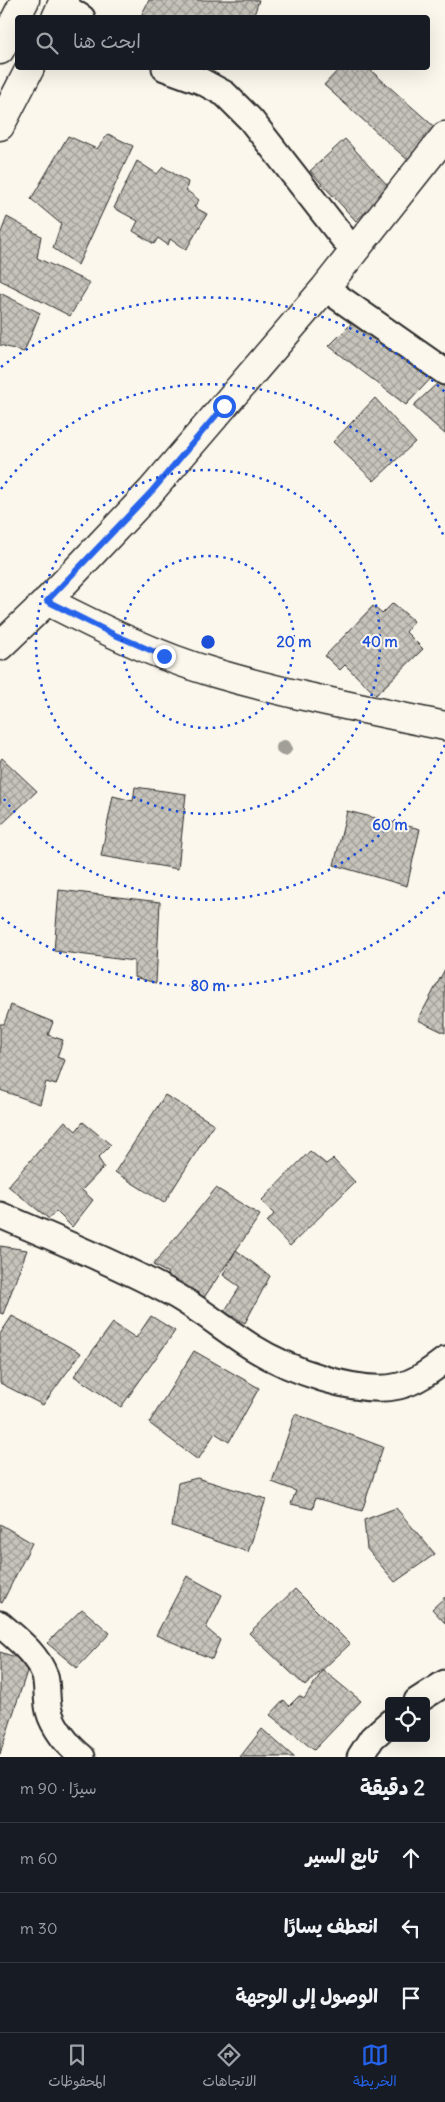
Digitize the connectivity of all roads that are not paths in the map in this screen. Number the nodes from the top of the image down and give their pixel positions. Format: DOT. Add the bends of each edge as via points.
graph roads {
  1 [pos="25,0"];
  2 [pos="18,15"];
  3 [pos="15,20"];
  4 [pos="0,50"];
  5 [pos="29,70"];
  6 [pos="171,70"];
  7 [pos="0,126"];
  8 [pos="445,136"];
  9 [pos="354,252"];
  10 [pos="325,288"];
  11 [pos="445,372"];
  12 [pos="47,601"];
  13 [pos="0,646"];
  14 [pos="445,726"];
  15 [pos="0,1215"];
  16 [pos="445,1360"];
  17 [pos="0,1624"];
  18 [pos="445,1683"];
  19 [pos="423,1697"];
  20 [pos="385,1727"];
  21 [pos="82,1757"];
  22 [pos="360,1757"];
  1 -- 2 [label="main road"];
  3 -- 4 [label="main road"];
  5 -- 7 [label="main road"];
  6 -- 9 [label="street" via="225,94 251,120"];
  8 -- 9 [label="main road"];
  9 -- 10 [label="main road"];
  10 -- 11 [label="street"];
  10 -- 12 [label="main road" via="152,491"];
  12 -- 13 [label="main road"];
  12 -- 14 [label="main road" via="123,639 215,673"];
  15 -- 16 [label="street" via="120,1267 175,1296 254,1348 326,1380 371,1389 400,1386 431,1371"];
  17 -- 21 [label="street" via="35,1657 45,1677 49,1712 63,1736"];
  18 -- 19 [label="street"];
  20 -- 22 [label="street" via="372,1738"];
}
